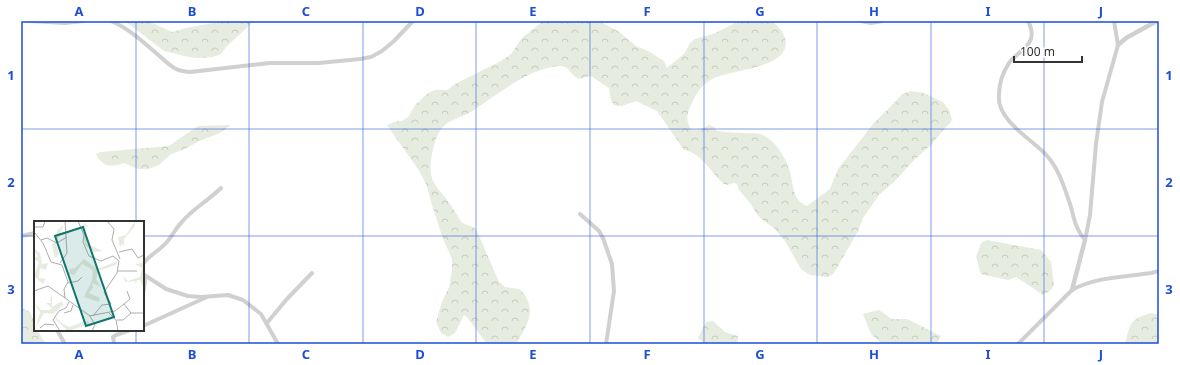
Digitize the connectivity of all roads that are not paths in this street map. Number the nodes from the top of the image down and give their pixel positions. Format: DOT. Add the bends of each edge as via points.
graph roads {
  1 [pos="29,21"];
  2 [pos="84,21"];
  3 [pos="110,21"];
  4 [pos="414,21"];
  5 [pos="861,21"];
  6 [pos="883,21"];
  7 [pos="1028,21"];
  8 [pos="1114,21"];
  9 [pos="1157,21"];
  10 [pos="1118,45"];
  11 [pos="221,188"];
  12 [pos="580,214"];
  13 [pos="34,233"];
  14 [pos="21,236"];
  15 [pos="1085,240"];
  16 [pos="144,263"];
  17 [pos="1159,271"];
  18 [pos="312,273"];
  19 [pos="144,275"];
  20 [pos="144,288"];
  21 [pos="1072,290"];
  22 [pos="209,296"];
  23 [pos="267,323"];
  24 [pos="144,326"];
  25 [pos="58,331"];
  26 [pos="127,331"];
  27 [pos="114,343"];
  28 [pos="65,344"];
  29 [pos="278,344"];
  30 [pos="606,344"];
  31 [pos="1018,344"];
  1 -- 2 [label="street"];
  3 -- 4 [label="street" via="130,32 170,66 190,72 270,63 326,63 370,57 382,51"];
  5 -- 6 [label="street"];
  7 -- 15 [label="street" via="1032,34 1029,44 1008,65 998,96 1002,110 1010,122 1057,168 1078,230"];
  8 -- 10 [label="street"];
  9 -- 10 [label="street"];
  10 -- 15 [label="street" via="1102,102"];
  11 -- 16 [label="street" via="181,223 166,243"];
  12 -- 30 [label="street" via="599,231 612,264 614,291"];
  13 -- 14 [label="street"];
  15 -- 21 [label="street"];
  17 -- 21 [label="street" via="1094,282"];
  18 -- 23 [label="street"];
  19 -- 20 [label="street"];
  19 -- 22 [label="street" via="166,289 178,293 188,296"];
  21 -- 31 [label="street"];
  22 -- 23 [label="street" via="228,295 243,300 261,314"];
  22 -- 24 [label="street"];
  23 -- 29 [label="street"];
  25 -- 28 [label="street"];
  26 -- 27 [label="street" via="113,337"];
}
